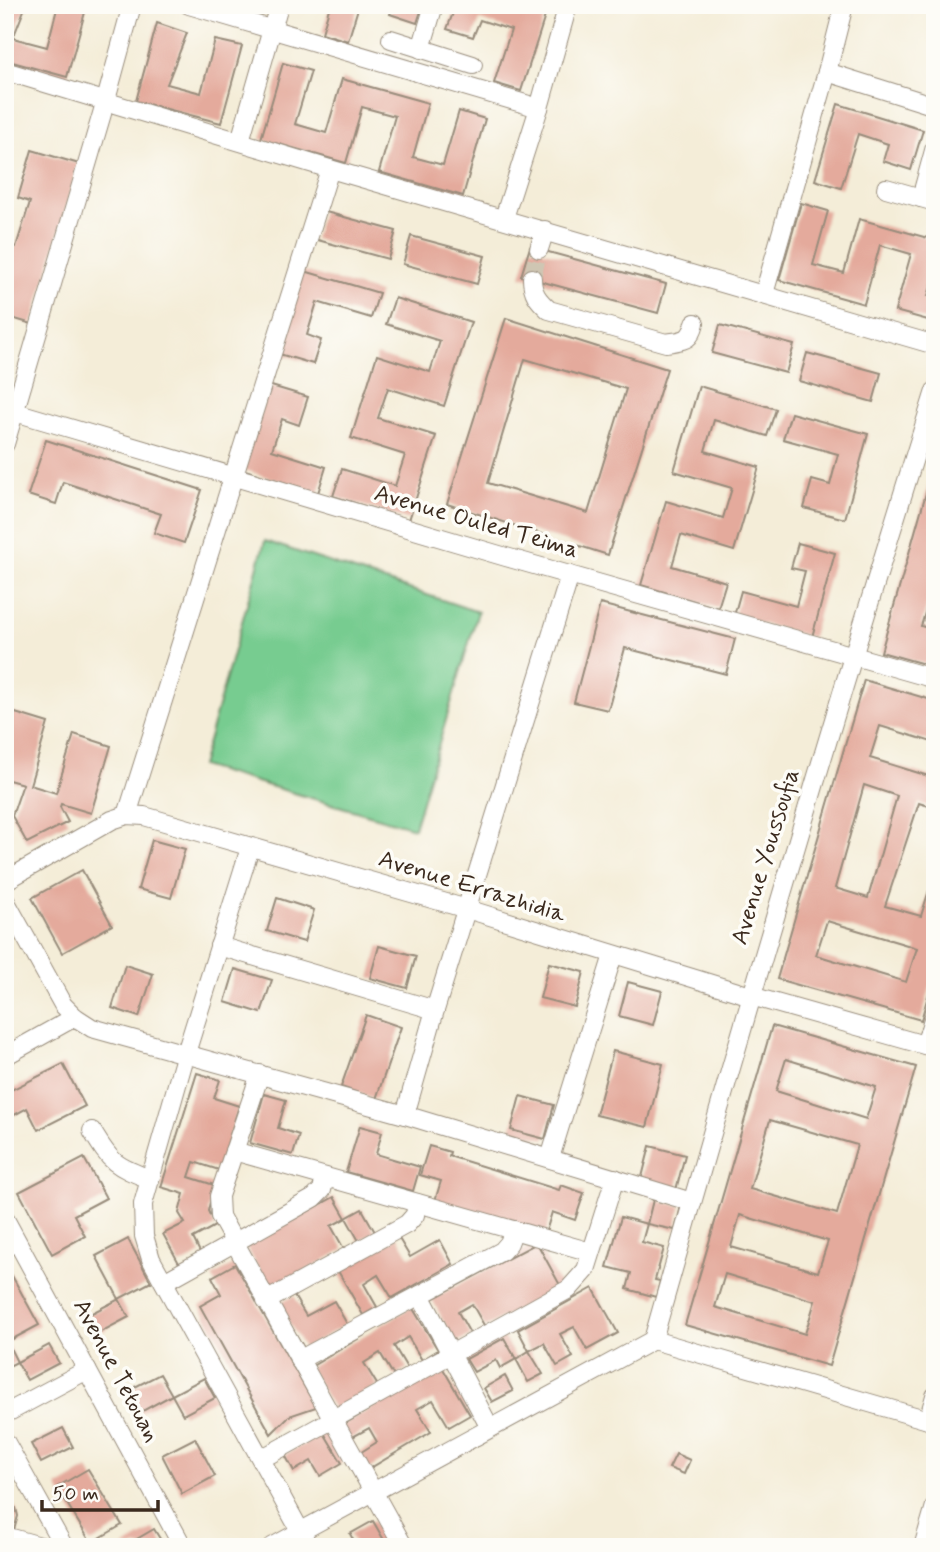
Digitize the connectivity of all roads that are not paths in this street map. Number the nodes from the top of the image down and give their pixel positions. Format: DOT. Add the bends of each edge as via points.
graph roads {
  1 [pos="132,5"];
  2 [pos="189,5"];
  3 [pos="279,5"];
  4 [pos="434,5"];
  5 [pos="568,5"];
  6 [pos="844,5"];
  7 [pos="272,30"];
  8 [pos="391,39"];
  9 [pos="421,49"];
  10 [pos="472,65"];
  11 [pos="5,71"];
  12 [pos="827,72"];
  13 [pos="106,100"];
  14 [pos="935,106"];
  15 [pos="539,108"];
  16 [pos="240,141"];
  17 [pos="935,147"];
  18 [pos="330,169"];
  19 [pos="886,188"];
  20 [pos="928,200"];
  21 [pos="504,218"];
  22 [pos="545,230"];
  23 [pos="539,250"];
  24 [pos="532,278"];
  25 [pos="764,294"];
  26 [pos="695,323"];
  27 [pos="935,345"];
  28 [pos="935,391"];
  29 [pos="10,410"];
  30 [pos="5,444"];
  31 [pos="233,476"];
  32 [pos="570,575"];
  33 [pos="853,654"];
  34 [pos="935,679"];
  35 [pos="127,815"];
  36 [pos="250,848"];
  37 [pos="5,881"];
  38 [pos="5,900"];
  39 [pos="467,909"];
  40 [pos="219,946"];
  41 [pos="613,955"];
  42 [pos="751,996"];
  43 [pos="435,1010"];
  44 [pos="935,1013"];
  45 [pos="75,1017"];
  46 [pos="930,1046"];
  47 [pos="186,1054"];
  48 [pos="5,1056"];
  49 [pos="260,1074"];
  50 [pos="405,1115"];
  51 [pos="92,1131"];
  52 [pos="234,1151"];
  53 [pos="550,1158"];
  54 [pos="325,1177"];
  55 [pos="615,1178"];
  56 [pos="150,1179"];
  57 [pos="692,1202"];
  58 [pos="417,1203"];
  59 [pos="5,1219"];
  60 [pos="514,1230"];
  61 [pos="234,1243"];
  62 [pos="591,1252"];
  63 [pos="164,1282"];
  64 [pos="420,1295"];
  65 [pos="266,1301"];
  66 [pos="653,1340"];
  67 [pos="452,1354"];
  68 [pos="299,1360"];
  69 [pos="87,1370"];
  70 [pos="935,1396"];
  71 [pos="5,1414"];
  72 [pos="333,1420"];
  73 [pos="931,1421"];
  74 [pos="490,1428"];
  75 [pos="5,1441"];
  76 [pos="261,1459"];
  77 [pos="12,1464"];
  78 [pos="373,1491"];
  79 [pos="935,1506"];
  80 [pos="5,1536"];
  81 [pos="304,1539"];
  82 [pos="928,1541"];
  83 [pos="44,1547"];
  84 [pos="64,1547"];
  85 [pos="183,1547"];
  86 [pos="272,1547"];
  87 [pos="404,1547"];
  1 -- 13 [label="street"];
  2 -- 7 [label="street"];
  3 -- 7 [label="street"];
  4 -- 9 [label="street"];
  5 -- 15 [label="street"];
  6 -- 12 [label="street"];
  7 -- 15 [label="street"];
  7 -- 16 [label="street"];
  8 -- 9 [label="street"];
  9 -- 10 [label="street"];
  11 -- 13 [label="street"];
  12 -- 14 [label="street"];
  12 -- 25 [label="street"];
  13 -- 16 [label="street"];
  13 -- 29 [label="street"];
  15 -- 21 [label="street"];
  16 -- 18 [label="street"];
  17 -- 20 [label="street"];
  18 -- 21 [label="street"];
  18 -- 31 [label="street"];
  19 -- 20 [label="street"];
  21 -- 22 [label="street"];
  22 -- 23 [label="street"];
  22 -- 25 [label="street"];
  24 -- 26 [label="street" via="538,300 549,310 666,343 692,335"];
  25 -- 27 [label="street"];
  28 -- 33 [label="street, Avenue Youssoufia"];
  29 -- 30 [label="street"];
  29 -- 31 [label="street, Avenue Ouled Teima"];
  31 -- 32 [label="street, Avenue Ouled Teima"];
  31 -- 35 [label="street"];
  32 -- 33 [label="street, Avenue Ouled Teima"];
  32 -- 39 [label="street"];
  33 -- 34 [label="street, Avenue Ouled Teima"];
  33 -- 42 [label="street, Avenue Youssoufia"];
  35 -- 36 [label="street, Avenue Errazhidia"];
  35 -- 37 [label="street"];
  36 -- 39 [label="street, Avenue Errazhidia"];
  36 -- 40 [label="street"];
  38 -- 45 [label="street" via="63,1005"];
  39 -- 41 [label="street, Avenue Errazhidia"];
  39 -- 43 [label="street"];
  40 -- 43 [label="street"];
  40 -- 47 [label="street"];
  41 -- 42 [label="street, Avenue Errazhidia"];
  41 -- 53 [label="street"];
  42 -- 46 [label="street, Avenue Errazhidia"];
  42 -- 57 [label="street, Avenue Youssoufia"];
  43 -- 50 [label="street"];
  44 -- 46 [label="street"];
  45 -- 47 [label="street" via="92,1028"];
  45 -- 48 [label="street"];
  47 -- 49 [label="street"];
  47 -- 56 [label="street"];
  49 -- 50 [label="street"];
  49 -- 52 [label="street"];
  50 -- 53 [label="street"];
  51 -- 56 [label="street" via="117,1166"];
  52 -- 54 [label="street"];
  52 -- 61 [label="street" via="218,1202"];
  53 -- 55 [label="street"];
  54 -- 58 [label="street"];
  54 -- 61 [label="street" via="314,1198"];
  55 -- 57 [label="street"];
  55 -- 62 [label="street"];
  56 -- 63 [label="street" via="143,1204 144,1236"];
  57 -- 66 [label="street, Avenue Youssoufia"];
  58 -- 60 [label="street"];
  58 -- 65 [label="street" via="407,1224"];
  59 -- 69 [label="street, Avenue Tetouan"];
  60 -- 62 [label="street"];
  60 -- 64 [label="street" via="502,1251"];
  61 -- 63 [label="street"];
  61 -- 65 [label="street"];
  62 -- 67 [label="street" via="582,1277 569,1289"];
  63 -- 76 [label="street"];
  64 -- 67 [label="street"];
  64 -- 68 [label="street"];
  65 -- 68 [label="street"];
  66 -- 73 [label="street"];
  66 -- 74 [label="street"];
  67 -- 72 [label="street"];
  67 -- 74 [label="street"];
  68 -- 72 [label="street"];
  69 -- 71 [label="street"];
  69 -- 85 [label="street, Avenue Tetouan"];
  70 -- 73 [label="street"];
  72 -- 76 [label="street"];
  72 -- 78 [label="street"];
  74 -- 78 [label="street"];
  75 -- 77 [label="street"];
  76 -- 81 [label="street"];
  77 -- 84 [label="street"];
  78 -- 81 [label="street"];
  78 -- 87 [label="street"];
  79 -- 82 [label="street"];
  80 -- 83 [label="street"];
  81 -- 86 [label="street"];
}
